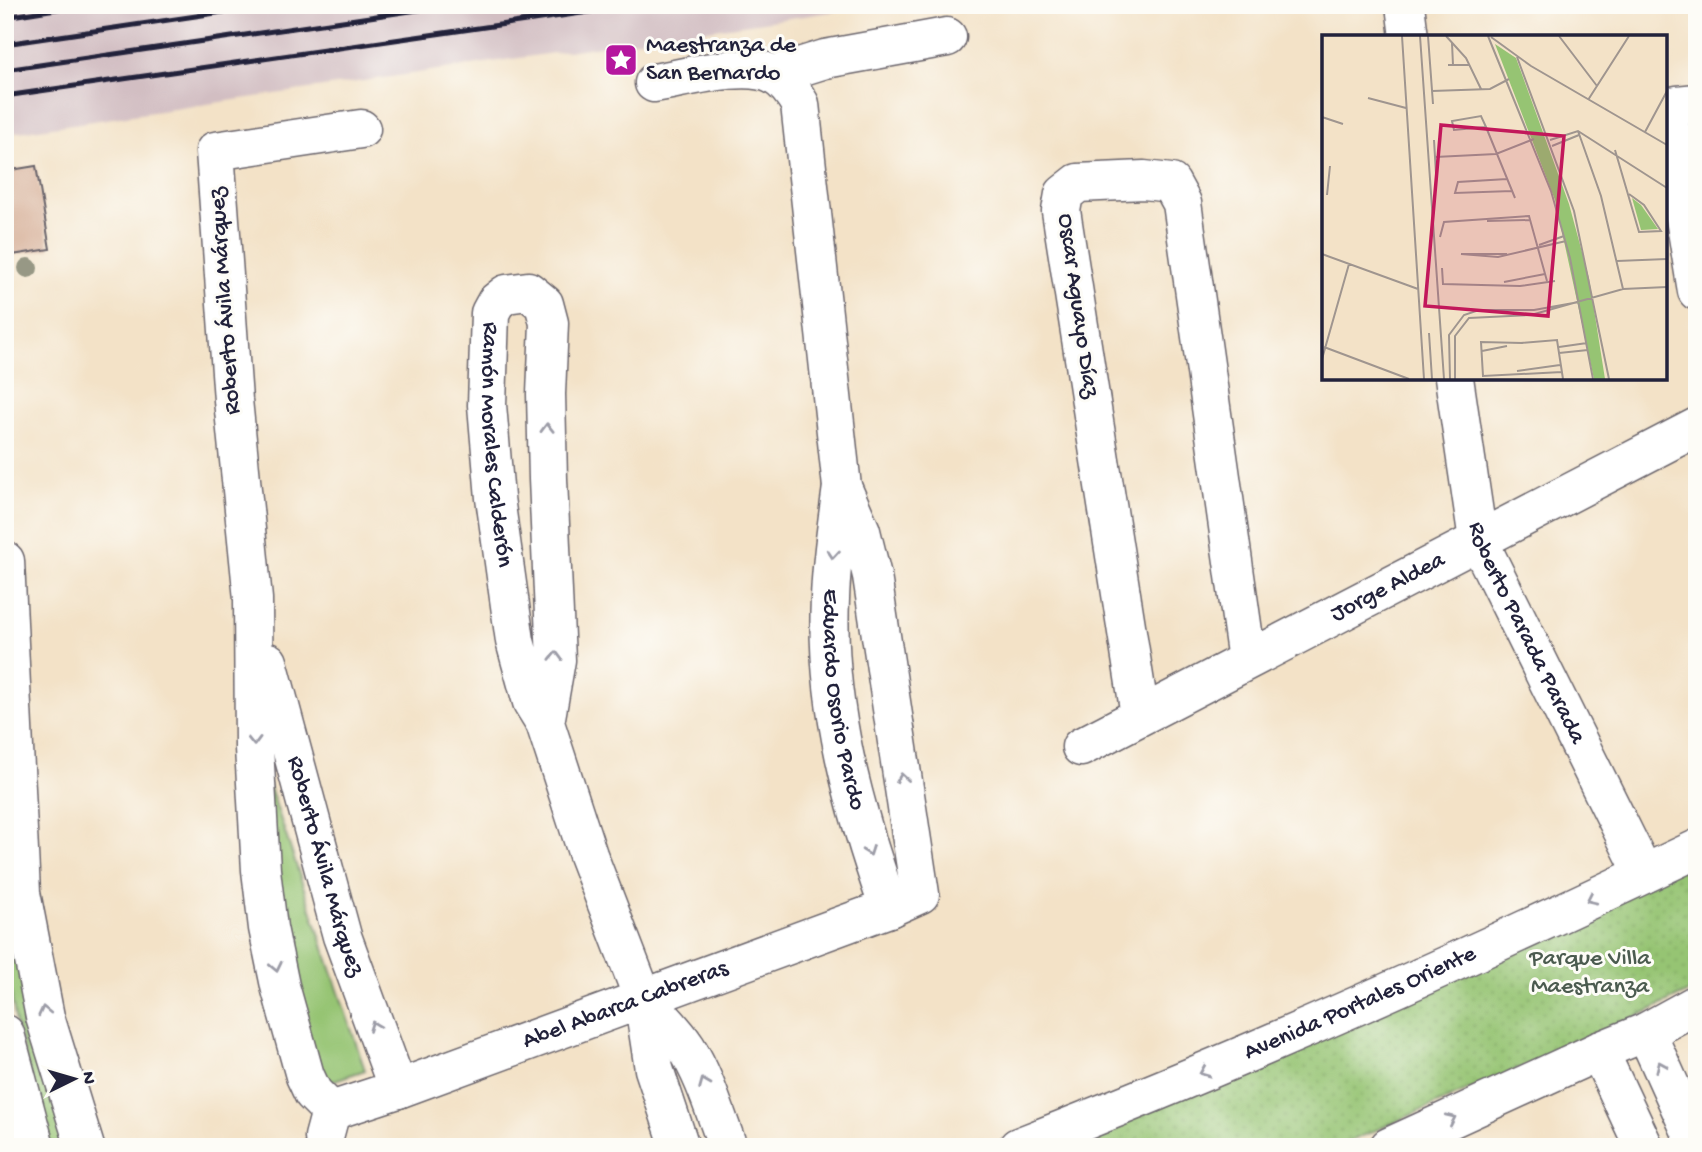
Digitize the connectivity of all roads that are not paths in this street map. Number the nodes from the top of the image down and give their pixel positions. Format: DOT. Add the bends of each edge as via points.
graph roads {
  1 [pos="1405,5"];
  2 [pos="1409,35"];
  3 [pos="947,37"];
  4 [pos="774,75"];
  5 [pos="654,83"];
  6 [pos="1697,103"];
  7 [pos="361,129"];
  8 [pos="1697,291"];
  9 [pos="1454,380"];
  10 [pos="1697,427"];
  11 [pos="842,487"];
  12 [pos="1478,540"];
  13 [pos="5,561"];
  14 [pos="253,599"];
  15 [pos="1247,660"];
  16 [pos="1140,715"];
  17 [pos="545,723"];
  18 [pos="1081,747"];
  19 [pos="1697,849"];
  20 [pos="1644,874"];
  21 [pos="904,901"];
  22 [pos="643,998"];
  23 [pos="1697,1004"];
  24 [pos="1646,1032"];
  25 [pos="5,1034"];
  26 [pos="1599,1051"];
  27 [pos="398,1089"];
  28 [pos="328,1129"];
  29 [pos="1697,1145"];
  30 [pos="35,1147"];
  31 [pos="85,1147"];
  32 [pos="680,1147"];
  33 [pos="728,1147"];
  34 [pos="1018,1147"];
  35 [pos="1389,1147"];
  36 [pos="1644,1147"];
  1 -- 2 [label="street"];
  3 -- 4 [label="street" via="825,59"];
  4 -- 5 [label="street" via="739,69"];
  4 -- 11 [label="street, Eduardo Osorio Pardo" via="790,87 800,104"];
  6 -- 8 [label="street" via="1677,105 1669,121"];
  7 -- 14 [label="street, Roberto Ávila Márquez" via="215,150"];
  9 -- 12 [label="street, Roberto Parada Parada"];
  10 -- 12 [label="street, Jorge Aldea"];
  21 -- 11 [label="street, Eduardo Osorio Pardo, one-way" via="872,576 861,531"];
  11 -- 21 [label="street, Eduardo Osorio Pardo, one-way" via="830,601 837,713 863,835"];
  12 -- 15 [label="street, Jorge Aldea"];
  12 -- 20 [label="street, Roberto Parada Parada"];
  31 -- 13 [label="street, one-way" via="45,1017 21,893"];
  27 -- 14 [label="street, Roberto Ávila Márquez, one-way" via="342,936"];
  14 -- 28 [label="street, Roberto Ávila Márquez, one-way" via="254,762 268,928 304,1076"];
  15 -- 16 [label="street, Jorge Aldea"];
  15 -- 16 [label="street, Oscar Aguayo Díaz" via="1182,203 1171,183 1078,183 1064,194 1061,211"];
  16 -- 18 [label="street, Jorge Aldea"];
  17 -- 17 [label="street, Ramón Morales Calderón, one-way" via="556,660 548,479 549,323 536,295 515,291 496,302 491,313 487,405 510,616 533,702"];
  17 -- 22 [label="street, Ramón Morales Calderón" via="588,855"];
  19 -- 20 [label="street, Avenida Portales Oriente"];
  20 -- 34 [label="street, Avenida Portales Oriente, one-way" via="1359,1005"];
  21 -- 22 [label="street, Abel Abarca Cabreras"];
  22 -- 27 [label="street, Abel Abarca Cabreras"];
  22 -- 32 [label="street, Ramón Morales Calderón" via="654,1069"];
  33 -- 22 [label="street, Ramón Morales Calderón, one-way" via="687,1048"];
  23 -- 24 [label="street"];
  24 -- 26 [label="street"];
  29 -- 24 [label="street, one-way"];
  25 -- 30 [label="street"];
  35 -- 26 [label="street, one-way"];
  26 -- 36 [label="street"];
  27 -- 28 [label="street, Abel Abarca Cabreras"];
}
